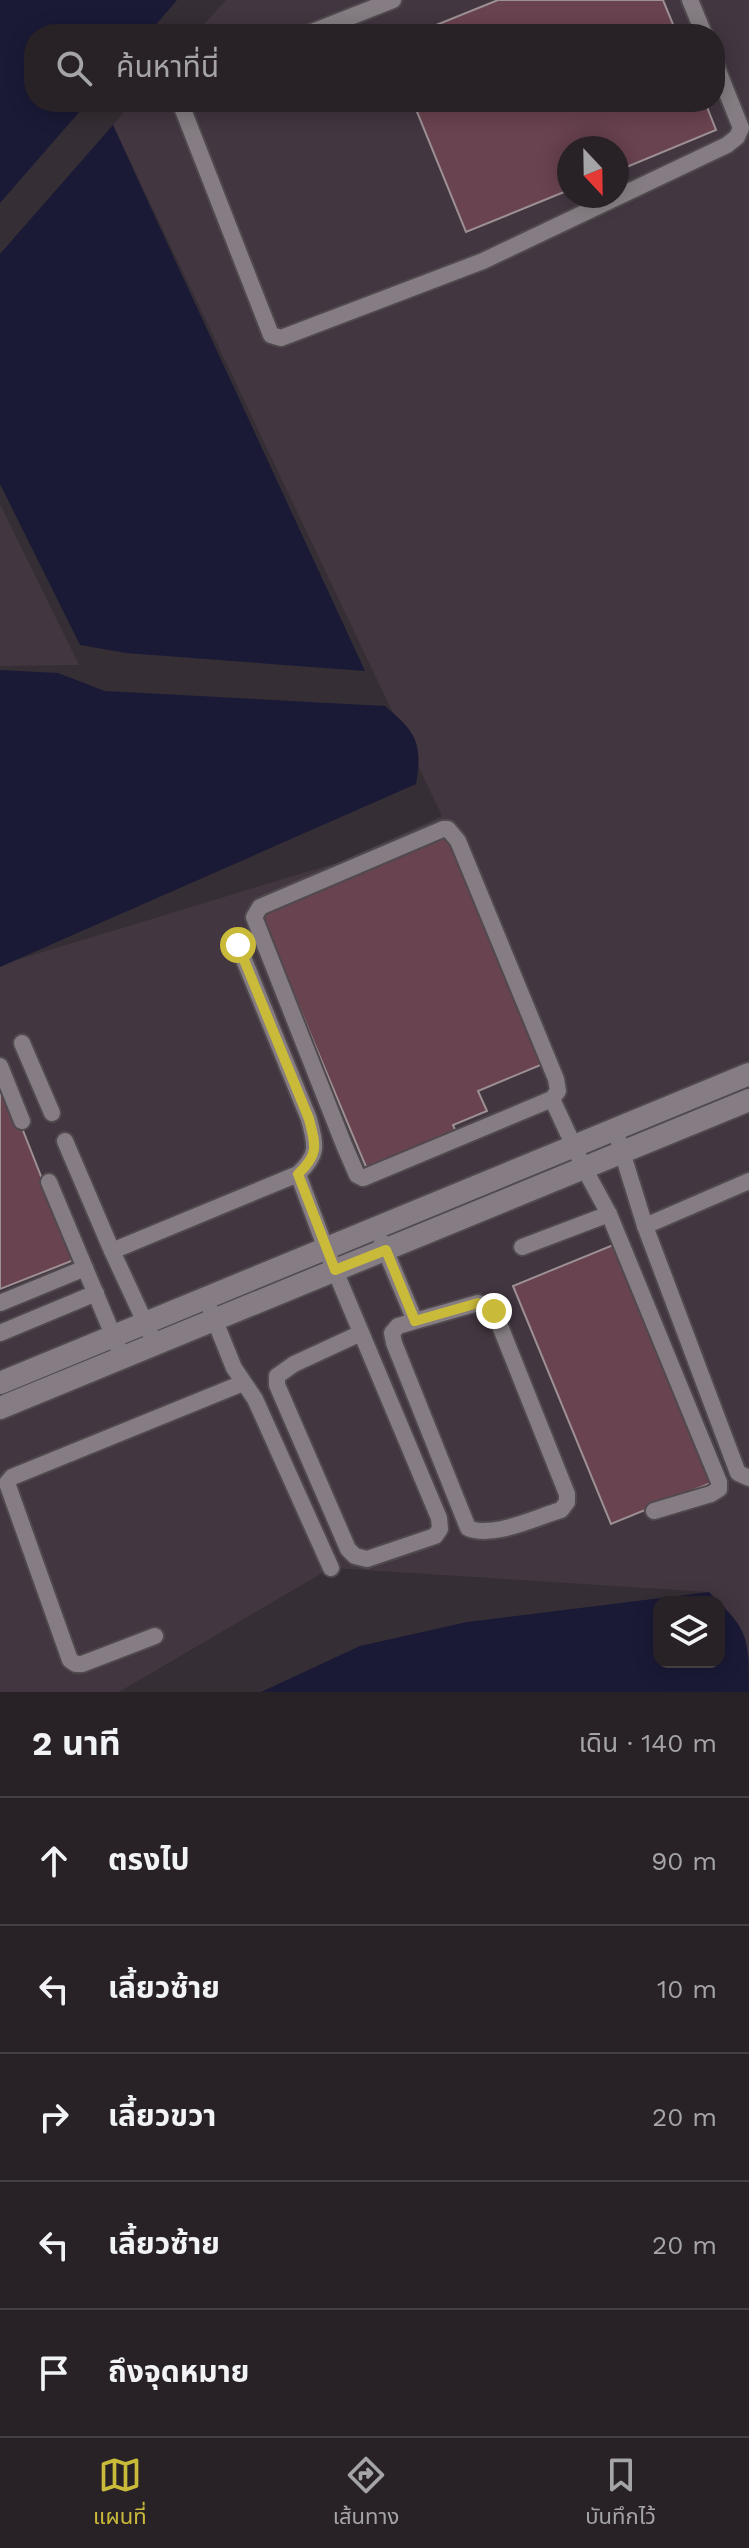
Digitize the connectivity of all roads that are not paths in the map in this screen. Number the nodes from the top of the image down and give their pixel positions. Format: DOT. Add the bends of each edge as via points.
graph roads {
  1 [pos="393,0"];
  2 [pos="690,0"];
  3 [pos="332,24"];
  4 [pos="700,24"];
  5 [pos="725,88"];
  6 [pos="184,112"];
  7 [pos="238,945"];
  8 [pos="22,1043"];
  9 [pos="0,1066"];
  10 [pos="749,1074"];
  11 [pos="552,1099"];
  12 [pos="749,1100"];
  13 [pos="52,1113"];
  14 [pos="22,1121"];
  15 [pos="615,1129"];
  16 [pos="65,1141"];
  17 [pos="574,1146"];
  18 [pos="624,1152"];
  19 [pos="584,1168"];
  20 [pos="298,1174"];
  21 [pos="749,1181"];
  22 [pos="49,1182"];
  23 [pos="609,1214"];
  24 [pos="645,1226"];
  25 [pos="377,1228"];
  26 [pos="522,1247"];
  27 [pos="326,1249"];
  28 [pos="386,1250"];
  29 [pos="112,1251"];
  30 [pos="85,1268"];
  31 [pos="335,1270"];
  32 [pos="96,1293"];
  33 [pos="205,1299"];
  34 [pos="0,1303"];
  35 [pos="214,1320"];
  36 [pos="415,1321"];
  37 [pos="146,1323"];
  38 [pos="0,1333"];
  39 [pos="361,1333"];
  40 [pos="114,1336"];
  41 [pos="155,1344"];
  42 [pos="122,1357"];
  43 [pos="0,1383"];
  44 [pos="243,1383"];
  45 [pos="0,1408"];
  46 [pos="749,1478"];
  47 [pos="654,1511"];
  48 [pos="331,1568"];
  49 [pos="155,1636"];
  1 -- 3 [label="lane"];
  2 -- 4 [label="lane"];
  5 -- 6 [label="lane" via="741,128 727,145 483,261 281,338 271,335"];
  7 -- 20 [label="lane" via="309,1119 315,1143 312,1160"];
  8 -- 13 [label="lane"];
  9 -- 14 [label="lane"];
  10 -- 15 [label="street"];
  11 -- 11 [label="lane" via="367,1178 357,1175 255,922 256,913 448,829 458,841 556,1079 558,1091"];
  11 -- 17 [label="lane"];
  12 -- 18 [label="street"];
  15 -- 17 [label="street"];
  15 -- 18 [label="lane"];
  16 -- 29 [label="lane"];
  17 -- 19 [label="lane"];
  17 -- 25 [label="street"];
  18 -- 19 [label="street"];
  18 -- 24 [label="lane"];
  19 -- 23 [label="lane"];
  19 -- 28 [label="street"];
  20 -- 27 [label="lane"];
  20 -- 29 [label="lane"];
  21 -- 24 [label="lane"];
  22 -- 30 [label="lane"];
  23 -- 26 [label="lane"];
  23 -- 47 [label="lane" via="719,1482 711,1494"];
  24 -- 46 [label="lane" via="738,1473"];
  25 -- 27 [label="street"];
  25 -- 28 [label="lane"];
  27 -- 31 [label="lane"];
  27 -- 33 [label="street"];
  28 -- 31 [label="street"];
  28 -- 36 [label="lane"];
  29 -- 37 [label="lane"];
  30 -- 32 [label="lane"];
  30 -- 34 [label="lane"];
  31 -- 35 [label="street"];
  31 -- 39 [label="lane"];
  32 -- 38 [label="lane"];
  32 -- 40 [label="lane"];
  33 -- 35 [label="lane"];
  33 -- 37 [label="street"];
  35 -- 41 [label="street"];
  35 -- 44 [label="lane"];
  36 -- 36 [label="lane" via="398,1326 392,1333 394,1343 468,1528 497,1530 561,1510 567,1494 494,1311 478,1303"];
  37 -- 40 [label="street"];
  37 -- 41 [label="lane"];
  39 -- 39 [label="lane" via="440,1529 435,1536 367,1559 348,1549 277,1385 277,1376 294,1364"];
  40 -- 42 [label="lane"];
  40 -- 43 [label="street"];
  41 -- 42 [label="street"];
  42 -- 45 [label="street"];
  44 -- 48 [label="lane"];
  44 -- 49 [label="lane" via="7,1483 70,1660 82,1664"];
}
